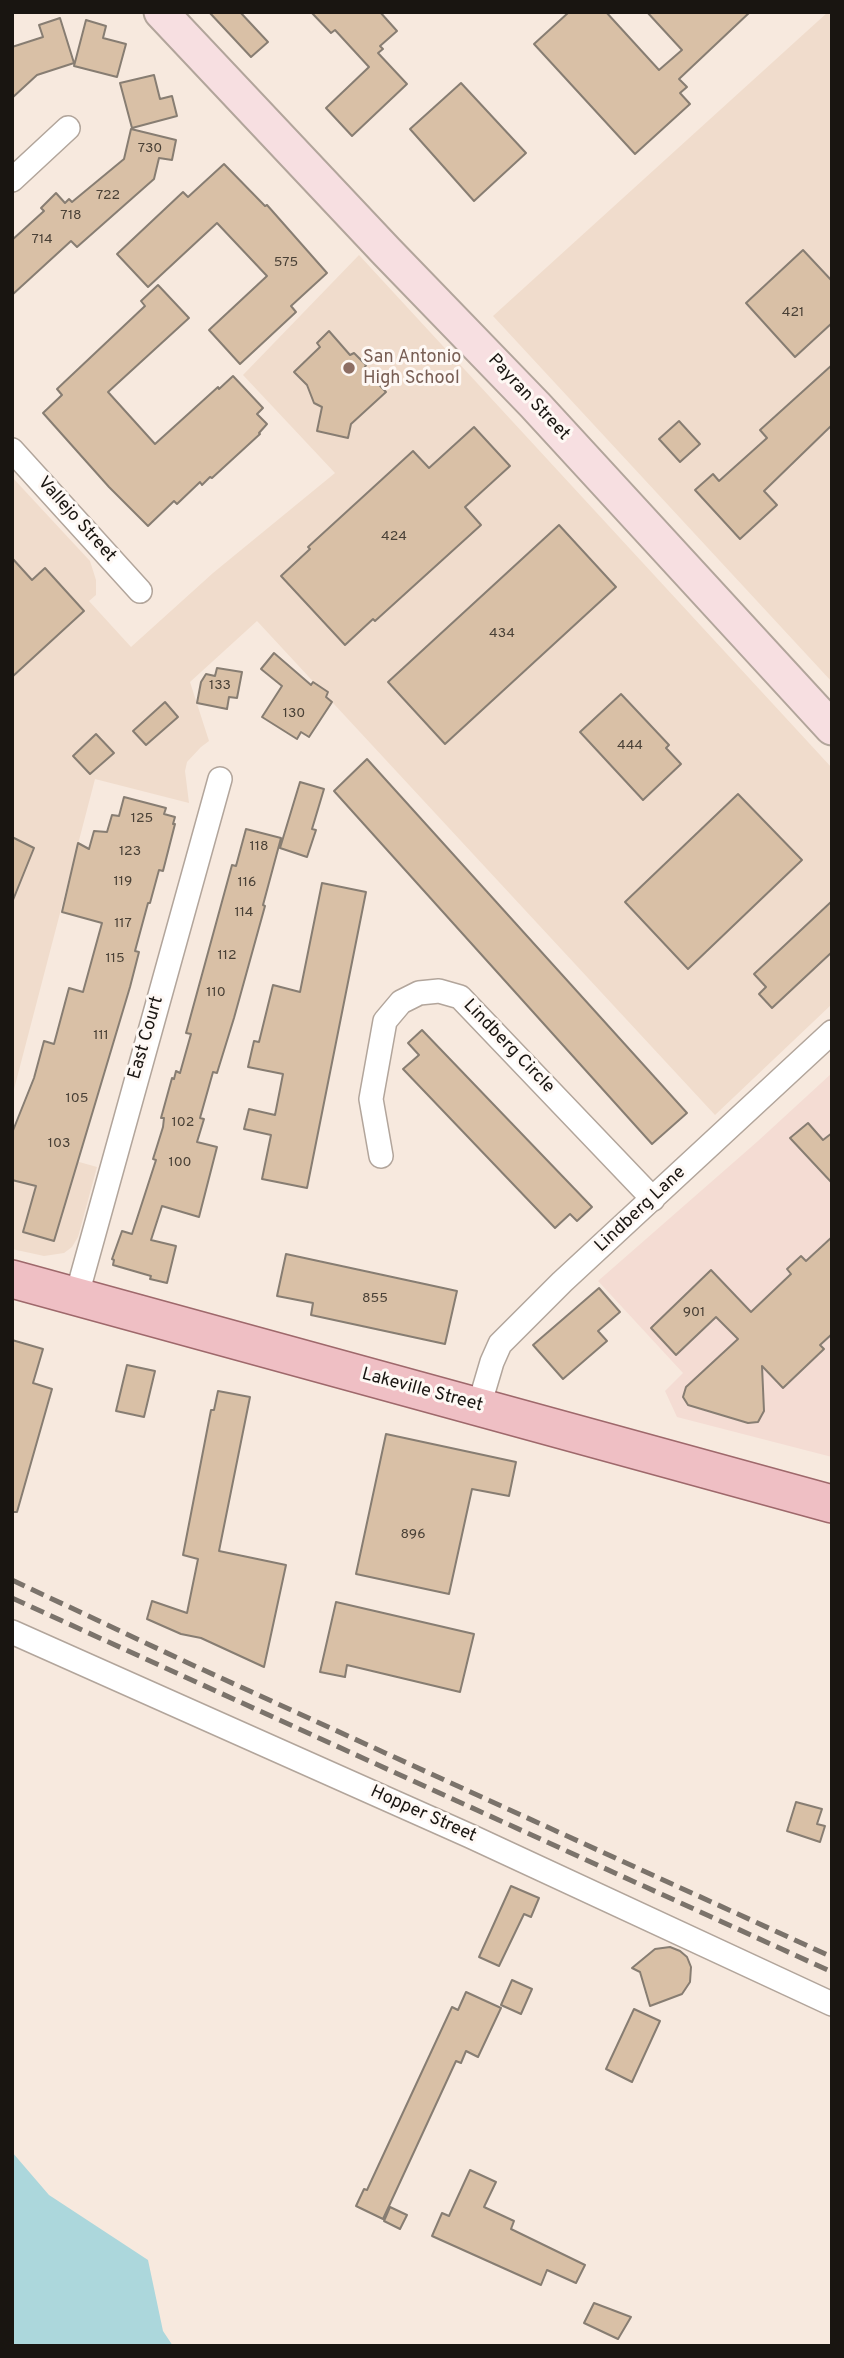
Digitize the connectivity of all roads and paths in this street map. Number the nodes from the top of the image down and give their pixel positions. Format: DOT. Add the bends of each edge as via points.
graph roads {
  1 [pos="161,12"];
  2 [pos="68,128"];
  3 [pos="12,180"];
  4 [pos="12,450"];
  5 [pos="140,591"];
  6 [pos="832,728"];
  7 [pos="219,779"];
  8 [pos="832,1031"];
  9 [pos="381,1156"];
  10 [pos="653,1199"];
  11 [pos="12,1279"];
  12 [pos="76,1298"];
  13 [pos="479,1406"];
  14 [pos="832,1504"];
  15 [pos="12,1632"];
  16 [pos="832,2004"];
  1 -- 6 [label="main road, Payran Street" via="535,405"];
  2 -- 3 [label="street"];
  4 -- 5 [label="street, Vallejo Street"];
  7 -- 12 [label="street, East Court"];
  8 -- 10 [label="street, Lindberg Lane"];
  9 -- 10 [label="street, Lindberg Circle" via="371,1099 385,1021 401,1002 419,993 439,991 460,997"];
  10 -- 13 [label="street, Lindberg Lane" via="500,1344"];
  11 -- 12 [label="main road, Lakeville Street"];
  12 -- 13 [label="main road, Lakeville Street"];
  13 -- 14 [label="main road, Lakeville Street"];
  15 -- 16 [label="street, Hopper Street"];
}
